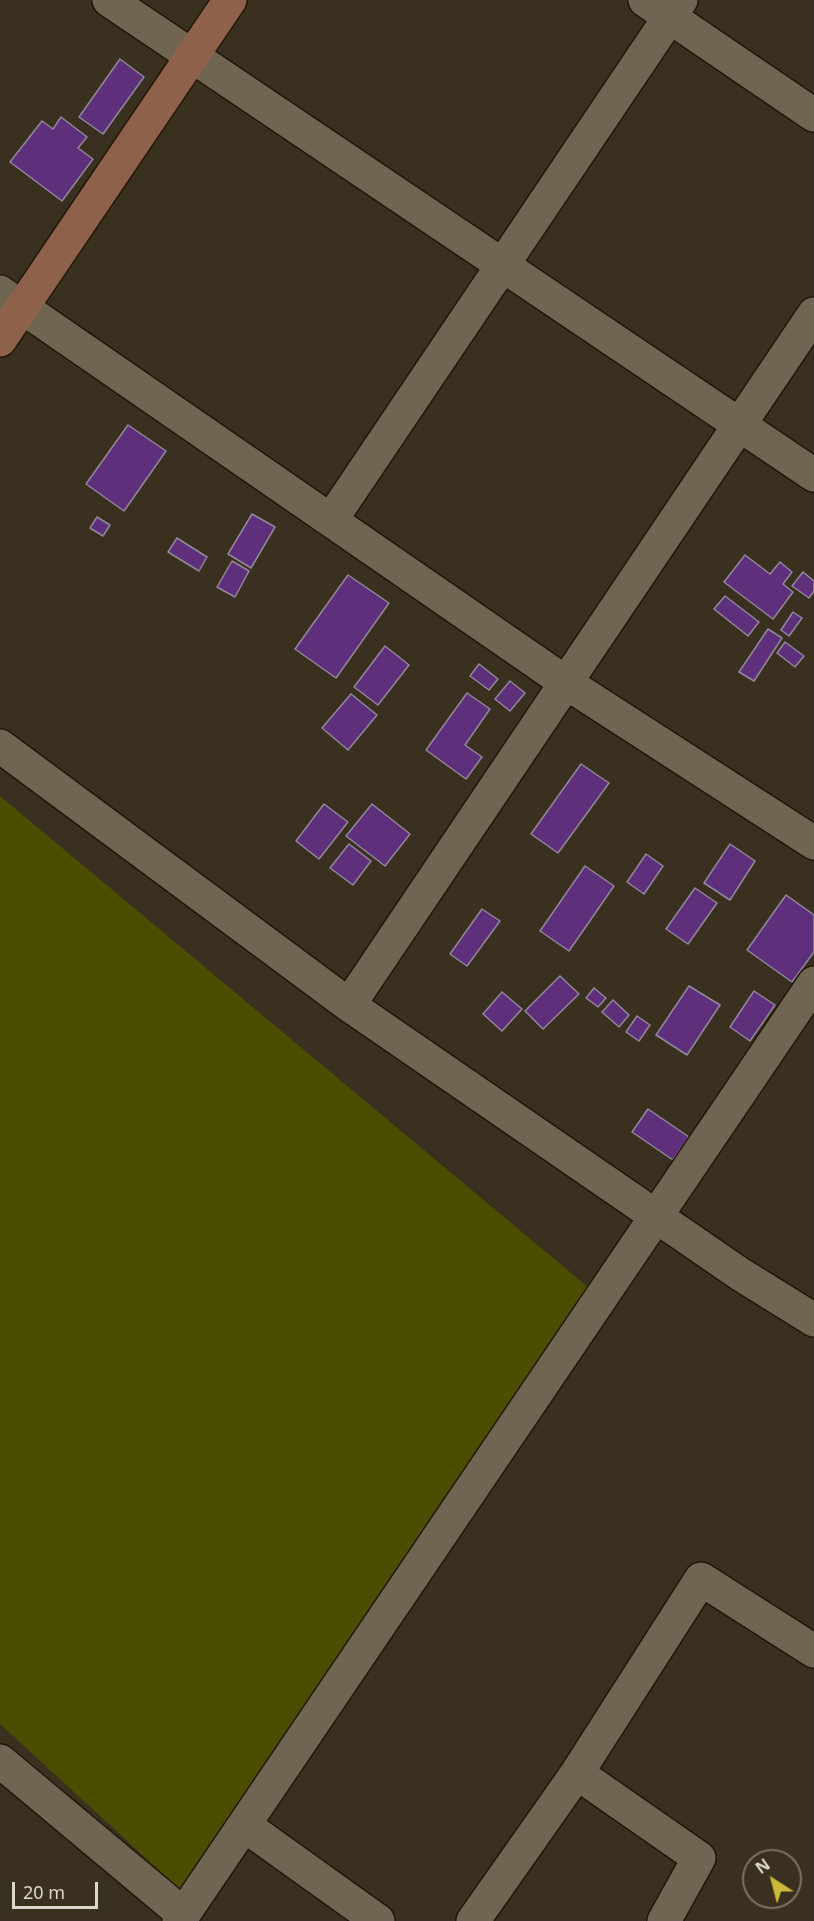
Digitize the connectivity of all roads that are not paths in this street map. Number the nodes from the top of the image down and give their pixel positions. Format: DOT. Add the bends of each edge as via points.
graph roads {
  1 [pos="109,0"];
  2 [pos="230,0"];
  3 [pos="666,6"];
  4 [pos="192,56"];
  5 [pos="814,115"];
  6 [pos="503,265"];
  7 [pos="12,299"];
  8 [pos="814,314"];
  9 [pos="0,340"];
  10 [pos="739,425"];
  11 [pos="814,475"];
  12 [pos="331,520"];
  13 [pos="565,682"];
  14 [pos="0,746"];
  15 [pos="814,843"];
  16 [pos="814,983"];
  17 [pos="350,1005"];
  18 [pos="657,1216"];
  19 [pos="814,1320"];
  20 [pos="814,1651"];
  21 [pos="0,1761"];
  22 [pos="577,1773"];
  23 [pos="244,1825"];
  24 [pos="181,1918"];
  25 [pos="378,1921"];
  26 [pos="473,1921"];
  27 [pos="664,1921"];
  1 -- 4 [label="street"];
  2 -- 4 [label="street"];
  3 -- 5 [label="street"];
  3 -- 6 [label="street"];
  4 -- 6 [label="street"];
  4 -- 7 [label="street"];
  6 -- 10 [label="street"];
  6 -- 12 [label="street"];
  7 -- 9 [label="street"];
  7 -- 12 [label="street"];
  8 -- 10 [label="street"];
  10 -- 11 [label="street"];
  10 -- 13 [label="street"];
  12 -- 13 [label="street"];
  13 -- 15 [label="street"];
  13 -- 17 [label="street"];
  14 -- 17 [label="street"];
  16 -- 18 [label="street"];
  17 -- 18 [label="street"];
  18 -- 19 [label="street"];
  18 -- 23 [label="street"];
  20 -- 22 [label="street" via="701,1579"];
  21 -- 24 [label="street"];
  22 -- 26 [label="street"];
  22 -- 27 [label="street" via="699,1858"];
  23 -- 24 [label="street"];
  23 -- 25 [label="street"];
}
